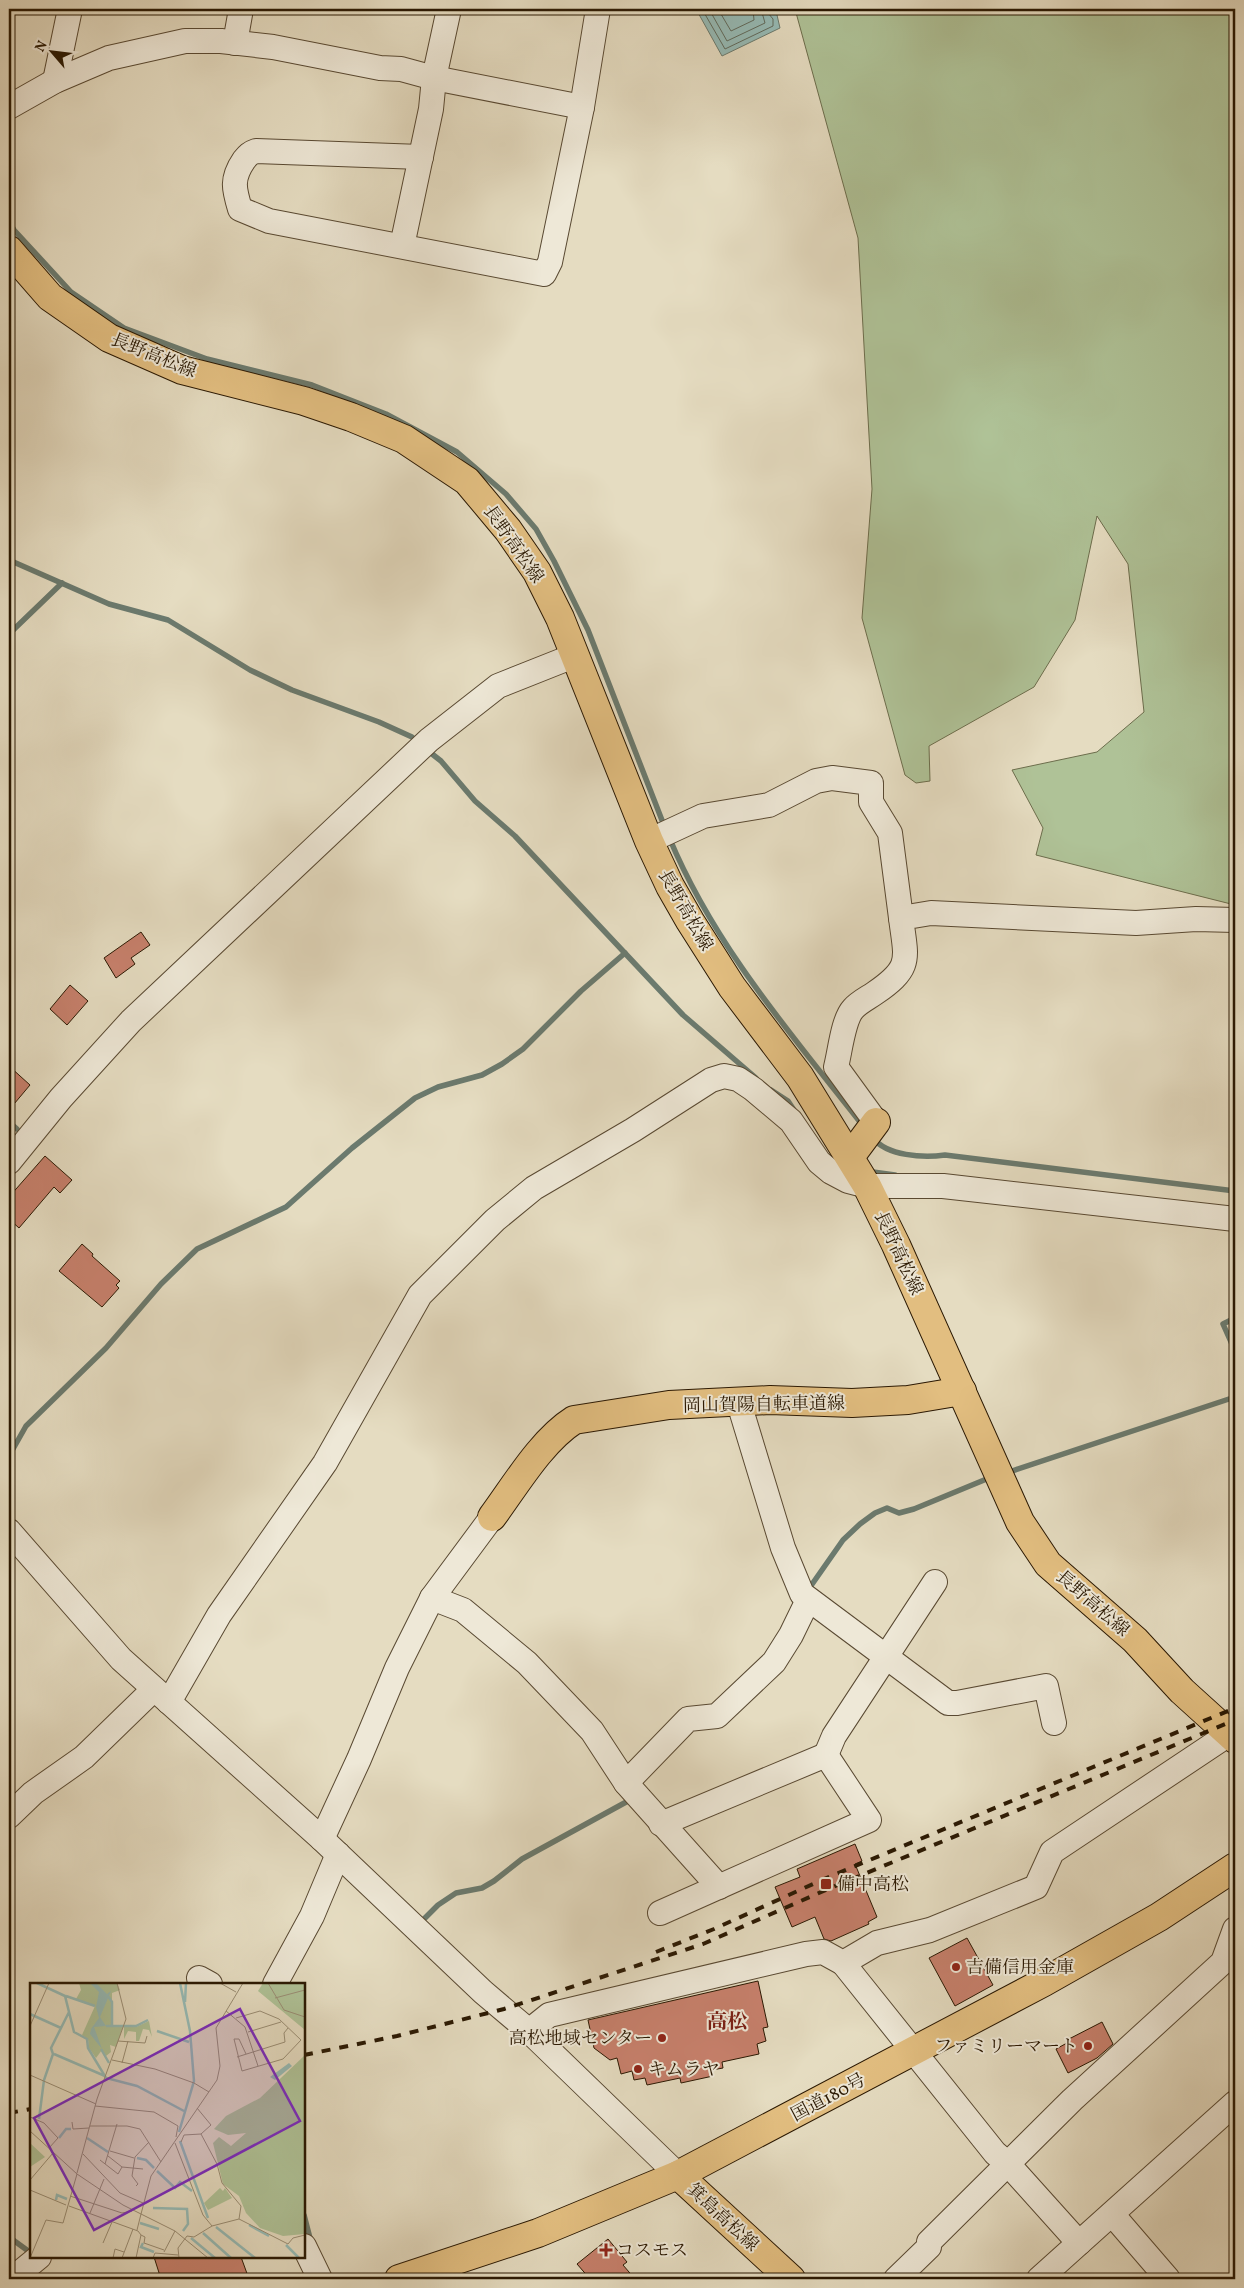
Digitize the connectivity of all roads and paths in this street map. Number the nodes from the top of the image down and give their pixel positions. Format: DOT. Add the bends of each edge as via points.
graph roads {
  1 [pos="70,9"];
  2 [pos="241,9"];
  3 [pos="449,9"];
  4 [pos="598,9"];
  5 [pos="235,43"];
  6 [pos="434,78"];
  7 [pos="55,81"];
  8 [pos="9,107"];
  9 [pos="582,107"];
  10 [pos="421,157"];
  11 [pos="402,246"];
  12 [pos="9,250"];
  13 [pos="576,655"];
  14 [pos="659,837"];
  15 [pos="901,918"];
  16 [pos="1235,920"];
  17 [pos="866,1136"];
  18 [pos="9,1162"];
  19 [pos="867,1186"];
  20 [pos="1235,1219"];
  21 [pos="962,1391"];
  22 [pos="738,1400"];
  23 [pos="492,1518"];
  24 [pos="9,1531"];
  25 [pos="935,1582"];
  26 [pos="432,1598"];
  27 [pos="806,1598"];
  28 [pos="885,1658"];
  29 [pos="167,1696"];
  30 [pos="1054,1723"];
  31 [pos="1232,1736"];
  32 [pos="826,1756"];
  33 [pos="631,1789"];
  34 [pos="9,1816"];
  35 [pos="661,1824"];
  36 [pos="328,1840"];
  37 [pos="1235,1867"];
  38 [pos="719,1887"];
  39 [pos="660,1913"];
  40 [pos="1235,1929"];
  41 [pos="843,1963"];
  42 [pos="276,1983"];
  43 [pos="529,2031"];
  44 [pos="914,2052"];
  45 [pos="1235,2103"];
  46 [pos="1008,2164"];
  47 [pos="678,2175"];
  48 [pos="1112,2214"];
  49 [pos="1079,2243"];
  50 [pos="305,2248"];
  51 [pos="37,2258"];
  52 [pos="12,2279"];
  53 [pos="320,2279"];
  54 [pos="399,2279"];
  55 [pos="791,2279"];
  56 [pos="896,2279"];
  57 [pos="1039,2279"];
  58 [pos="1168,2279"];
  1 -- 7 [label="street"];
  2 -- 5 [label="street"];
  3 -- 6 [label="street"];
  4 -- 9 [label="street"];
  5 -- 6 [label="street" via="273,47"];
  5 -- 7 [label="street" via="185,41 109,58"];
  6 -- 9 [label="street"];
  6 -- 10 [label="street"];
  7 -- 8 [label="street"];
  9 -- 11 [label="street" via="550,262 544,274"];
  10 -- 11 [label="street"];
  10 -- 11 [label="street" via="256,151 249,153 235,172 235,191 240,209 269,221"];
  12 -- 13 [label="main road, 長野高松線" via="50,297 109,338 182,370 304,401 351,417 404,439 467,481 508,530 537,572"];
  13 -- 14 [label="main road, 長野高松線"];
  13 -- 18 [label="street" via="498,686 428,740 131,1020"];
  14 -- 15 [label="street" via="703,816 769,805 816,781 832,778 871,783 871,802 890,833"];
  14 -- 17 [label="main road, 長野高松線" via="690,921 727,979 800,1077"];
  15 -- 16 [label="street" via="931,913 1136,924 1196,919"];
  15 -- 17 [label="street" via="906,959 901,972 854,1008 848,1017 836,1067"];
  17 -- 19 [label="main road, 長野高松線"];
  19 -- 20 [label="street" via="943,1186"];
  19 -- 21 [label="main road, 長野高松線"];
  19 -- 29 [label="street" via="831,1172 819,1162 790,1121 775,1107 738,1079 724,1076 698,1088 534,1188 495,1220 420,1295 325,1463"];
  21 -- 22 [label="main road, 岡山賀陽自転車道線" via="908,1400 852,1403"];
  21 -- 31 [label="main road, 長野高松線" via="1020,1522 1040,1555 1148,1652 1182,1691"];
  22 -- 23 [label="main road, 岡山賀陽自転車道線" via="669,1405 574,1420 547,1444"];
  22 -- 27 [label="street" via="783,1548"];
  23 -- 26 [label="street"];
  24 -- 29 [label="street" via="121,1659"];
  25 -- 28 [label="street"];
  26 -- 33 [label="street" via="463,1610 527,1663 592,1732"];
  26 -- 36 [label="street" via="397,1668"];
  27 -- 28 [label="street"];
  27 -- 33 [label="street" via="791,1635 774,1662 717,1716 688,1719"];
  28 -- 30 [label="street" via="948,1703 1046,1686"];
  28 -- 32 [label="street" via="834,1736"];
  29 -- 34 [label="street" via="33,1793"];
  29 -- 36 [label="street"];
  31 -- 41 [label="street" via="1052,1852 1036,1887 930,1930 877,1943"];
  32 -- 35 [label="street"];
  32 -- 38 [label="street" via="869,1820"];
  33 -- 35 [label="street"];
  35 -- 38 [label="street"];
  36 -- 42 [label="street" via="312,1916"];
  36 -- 43 [label="street" via="483,1992"];
  37 -- 44 [label="main road, 国道180号" via="1159,1917"];
  38 -- 39 [label="street"];
  40 -- 46 [label="street" via="1223,1962 1072,2100"];
  41 -- 43 [label="street" via="823,1952 806,1954 549,2015"];
  41 -- 44 [label="street"];
  43 -- 47 [label="street"];
  44 -- 46 [label="street"];
  44 -- 47 [label="main road, 国道180号"];
  45 -- 48 [label="street"];
  46 -- 49 [label="street"];
  46 -- 56 [label="street"];
  47 -- 54 [label="main road, 国道180号" via="538,2233"];
  47 -- 55 [label="main road, 箕島高松線"];
  48 -- 49 [label="street"];
  48 -- 58 [label="street"];
  49 -- 57 [label="street"];
  50 -- 53 [label="street"];
  51 -- 52 [label="street"];
}
